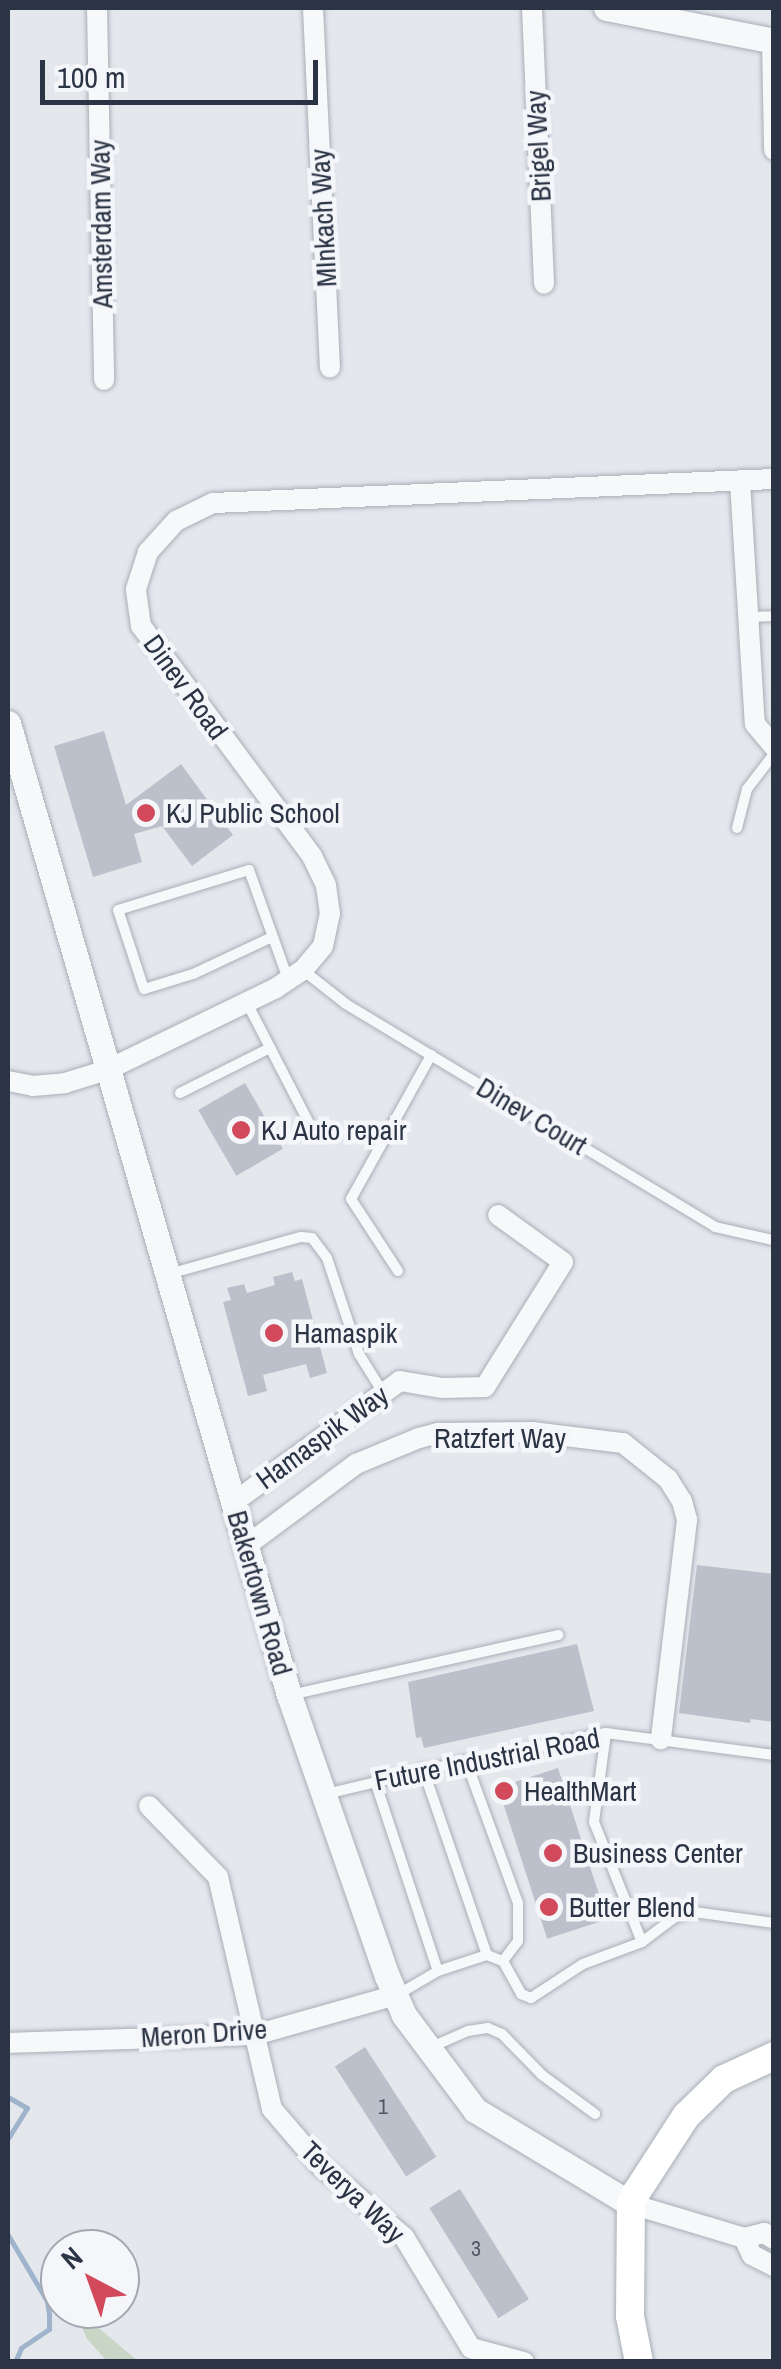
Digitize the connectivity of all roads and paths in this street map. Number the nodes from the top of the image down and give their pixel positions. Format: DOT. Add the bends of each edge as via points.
graph roads {
  1 [pos="97,8"];
  2 [pos="313,8"];
  3 [pos="532,8"];
  4 [pos="606,8"];
  5 [pos="773,41"];
  6 [pos="774,150"];
  7 [pos="544,284"];
  8 [pos="330,368"];
  9 [pos="104,380"];
  10 [pos="774,479"];
  11 [pos="740,482"];
  12 [pos="748,616"];
  13 [pos="774,616"];
  14 [pos="8,723"];
  15 [pos="774,750"];
  16 [pos="737,828"];
  17 [pos="272,936"];
  18 [pos="296,975"];
  19 [pos="246,1000"];
  20 [pos="270,1048"];
  21 [pos="431,1055"];
  22 [pos="107,1070"];
  23 [pos="8,1081"];
  24 [pos="180,1093"];
  25 [pos="312,1129"];
  26 [pos="498,1215"];
  27 [pos="772,1240"];
  28 [pos="398,1271"];
  29 [pos="168,1275"];
  30 [pos="382,1391"];
  31 [pos="234,1502"];
  32 [pos="246,1546"];
  33 [pos="558,1636"];
  34 [pos="289,1695"];
  35 [pos="606,1733"];
  36 [pos="661,1740"];
  37 [pos="528,1748"];
  38 [pos="774,1755"];
  39 [pos="466,1761"];
  40 [pos="423,1769"];
  41 [pos="374,1780"];
  42 [pos="322,1796"];
  43 [pos="149,1806"];
  44 [pos="774,1923"];
  45 [pos="642,1942"];
  46 [pos="487,1955"];
  47 [pos="503,1961"];
  48 [pos="438,1971"];
  49 [pos="396,1996"];
  50 [pos="256,2035"];
  51 [pos="8,2043"];
  52 [pos="428,2049"];
  53 [pos="774,2056"];
  54 [pos="594,2114"];
  55 [pos="632,2204"];
  56 [pos="744,2238"];
  57 [pos="774,2239"];
  58 [pos="774,2266"];
  59 [pos="524,2362"];
  60 [pos="640,2362"];
  1 -- 9 [label="street, Amsterdam Way"];
  2 -- 8 [label="street, MInkach Way"];
  3 -- 7 [label="street, Brigel Way"];
  4 -- 5 [label="street"];
  5 -- 6 [label="street"];
  10 -- 11 [label="street, Dinev Road"];
  11 -- 12 [label="street"];
  11 -- 18 [label="street, Dinev Road" via="214,504 176,522 148,552 136,590 141,626 312,856 326,886 330,914 322,946"];
  12 -- 13 [label="lane"];
  12 -- 15 [label="street" via="755,724"];
  14 -- 22 [label="street, Bakertown Road"];
  15 -- 16 [label="lane" via="747,789"];
  17 -- 17 [label="lane" via="249,870 118,910 144,990"];
  17 -- 18 [label="lane"];
  18 -- 19 [label="street"];
  18 -- 21 [label="lane, Dinev Court"];
  19 -- 20 [label="lane"];
  19 -- 22 [label="street"];
  20 -- 24 [label="lane"];
  20 -- 25 [label="lane"];
  21 -- 27 [label="lane, Dinev Court" via="715,1227"];
  21 -- 28 [label="lane" via="350,1198"];
  22 -- 23 [label="street" via="66,1083"];
  22 -- 29 [label="street, Bakertown Road"];
  26 -- 30 [label="street, Hamaspik Way" via="563,1262 485,1387 400,1381"];
  29 -- 30 [label="lane" via="312,1238 327,1258 358,1354"];
  29 -- 31 [label="street, Bakertown Road"];
  30 -- 31 [label="street, Hamaspik Way"];
  31 -- 32 [label="street, Bakertown Road"];
  32 -- 34 [label="street, Bakertown Road"];
  32 -- 36 [label="street, Ratzfert Way" via="356,1464 438,1433 532,1432 623,1444 668,1480 687,1520"];
  33 -- 34 [label="lane"];
  34 -- 42 [label="street, Bakertown Road"];
  35 -- 36 [label="lane, Future Industrial Road"];
  35 -- 37 [label="lane, Future Industrial Road"];
  35 -- 45 [label="lane" via="594,1822"];
  36 -- 38 [label="lane, Future Industrial Road"];
  37 -- 39 [label="path, Future Industrial Road"];
  39 -- 40 [label="lane, Future Industrial Road"];
  39 -- 47 [label="lane" via="518,1902 518,1941"];
  40 -- 41 [label="lane, Future Industrial Road"];
  40 -- 46 [label="lane"];
  41 -- 42 [label="lane, Future Industrial Road"];
  41 -- 48 [label="lane"];
  42 -- 49 [label="street, Bakertown Road"];
  43 -- 50 [label="street, Teverya Way" via="218,1877"];
  44 -- 45 [label="lane" via="694,1912 675,1917"];
  45 -- 47 [label="lane" via="582,1964 531,1998 515,1986"];
  46 -- 47 [label="lane"];
  46 -- 48 [label="lane"];
  48 -- 49 [label="lane"];
  49 -- 50 [label="street, Meron Drive"];
  49 -- 52 [label="street, Bakertown Road"];
  50 -- 51 [label="street, Meron Drive"];
  50 -- 59 [label="street, Teverya Way" via="272,2109 320,2165 404,2237 471,2348"];
  52 -- 54 [label="lane" via="488,2028"];
  52 -- 55 [label="street, Bakertown Road" via="475,2110"];
  53 -- 55 [label="main road" via="724,2079 686,2116"];
  55 -- 56 [label="street"];
  55 -- 60 [label="main road" via="630,2316"];
  56 -- 57 [label="street" via="764,2232"];
  56 -- 58 [label="street" via="752,2255"];
}
